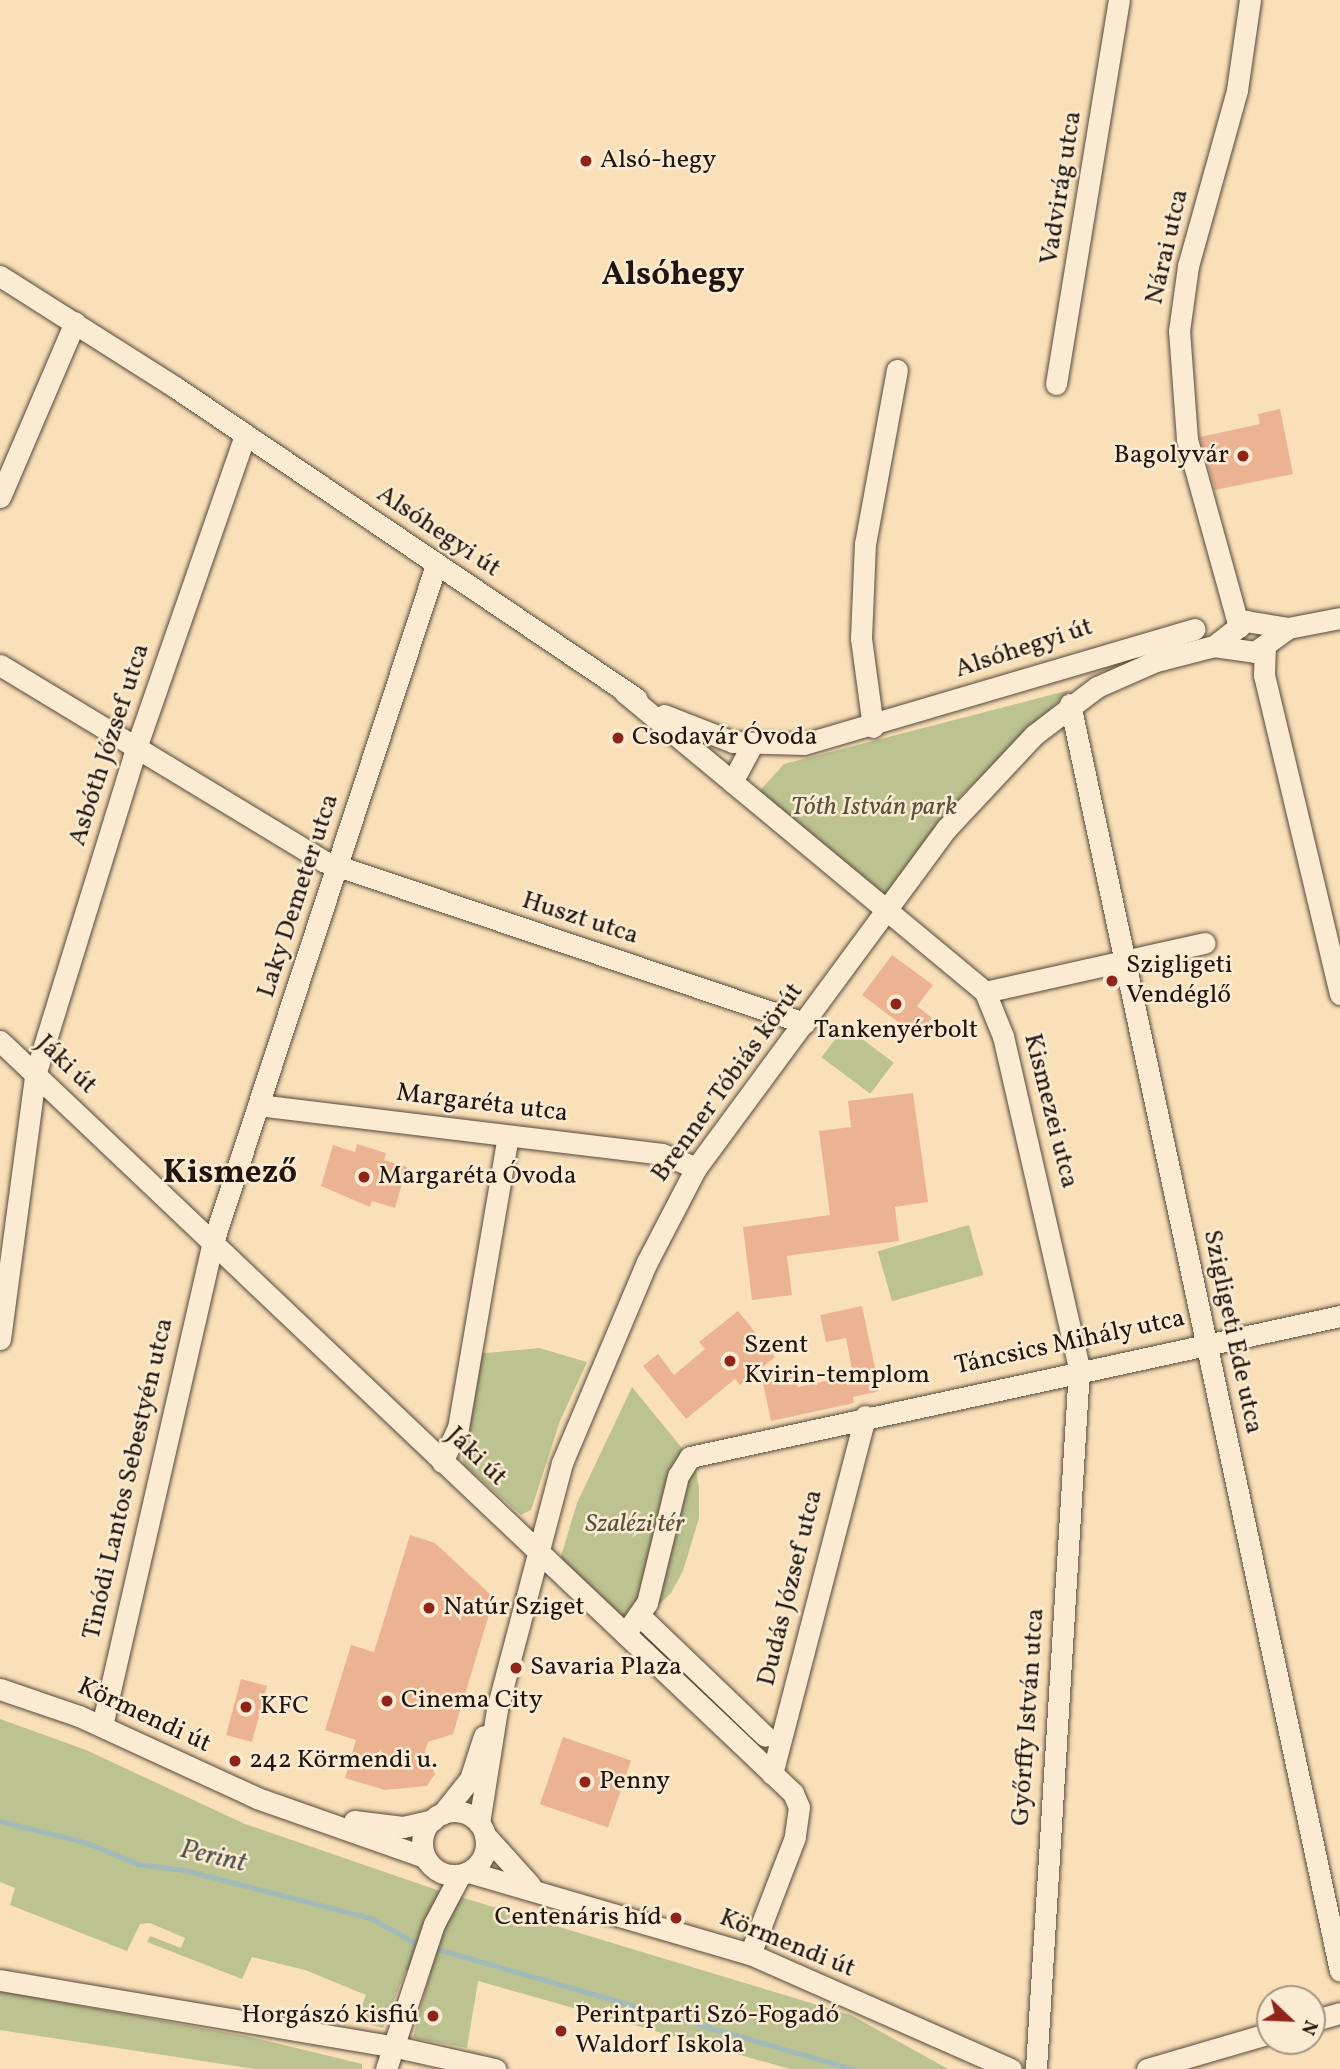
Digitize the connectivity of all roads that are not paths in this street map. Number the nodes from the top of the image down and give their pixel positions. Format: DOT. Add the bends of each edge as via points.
graph roads {
  1 [pos="1119,0"];
  2 [pos="1250,0"];
  3 [pos="0,276"];
  4 [pos="75,322"];
  5 [pos="897,370"];
  6 [pos="1056,384"];
  7 [pos="245,435"];
  8 [pos="0,497"];
  9 [pos="436,565"];
  10 [pos="1340,618"];
  11 [pos="1247,625"];
  12 [pos="1288,628"];
  13 [pos="1194,629"];
  14 [pos="1214,646"];
  15 [pos="1256,648"];
  16 [pos="0,665"];
  17 [pos="624,692"];
  18 [pos="1070,704"];
  19 [pos="873,727"];
  20 [pos="752,745"];
  21 [pos="135,751"];
  22 [pos="732,782"];
  23 [pos="339,868"];
  24 [pos="888,911"];
  25 [pos="1331,917"];
  26 [pos="1205,943"];
  27 [pos="1126,961"];
  28 [pos="985,992"];
  29 [pos="1340,994"];
  30 [pos="804,1023"];
  31 [pos="0,1041"];
  32 [pos="35,1074"];
  33 [pos="258,1105"];
  34 [pos="508,1136"];
  35 [pos="696,1168"];
  36 [pos="212,1245"];
  37 [pos="1340,1316"];
  38 [pos="0,1339"];
  39 [pos="1205,1342"];
  40 [pos="1079,1369"];
  41 [pos="865,1416"];
  42 [pos="442,1462"];
  43 [pos="536,1554"];
  44 [pos="640,1616"];
  45 [pos="625,1634"];
  46 [pos="0,1689"];
  47 [pos="497,1709"];
  48 [pos="102,1726"];
  49 [pos="765,1736"];
  50 [pos="772,1774"];
  51 [pos="303,1814"];
  52 [pos="438,1817"];
  53 [pos="482,1829"];
  54 [pos="429,1863"];
  55 [pos="465,1873"];
  56 [pos="535,1890"];
  57 [pos="437,1913"];
  58 [pos="750,1954"];
  59 [pos="1340,1971"];
  60 [pos="0,1980"];
  61 [pos="1256,2037"];
  62 [pos="392,2046"];
  63 [pos="457,2066"];
  64 [pos="386,2069"];
  65 [pos="495,2069"];
  66 [pos="1011,2069"];
  67 [pos="1036,2069"];
  68 [pos="1147,2069"];
  1 -- 6 [label="street, Vadvirág utca"];
  2 -- 11 [label="street, Nárai utca" via="1237,90 1180,311 1187,439 1217,549"];
  3 -- 4 [label="street, Alsóhegyi út"];
  4 -- 7 [label="street, Alsóhegyi út"];
  4 -- 8 [label="street"];
  5 -- 19 [label="street" via="863,578 863,681"];
  7 -- 9 [label="street, Alsóhegyi út"];
  7 -- 21 [label="street, Asbóth József utca"];
  9 -- 17 [label="street, Alsóhegyi út"];
  9 -- 23 [label="street, Laky Demeter utca"];
  10 -- 12 [label="street"];
  11 -- 12 [label="street"];
  11 -- 14 [label="street, Brenner Tóbiás körút"];
  11 -- 15 [label="street" via="1266,629"];
  11 -- 15 [label="street" via="1236,642"];
  12 -- 15 [label="street"];
  13 -- 19 [label="street, Alsóhegyi út" via="1100,653"];
  14 -- 15 [label="street, Brenner Tóbiás körút"];
  14 -- 18 [label="street, Brenner Tóbiás körút" via="1146,665"];
  15 -- 25 [label="street"];
  16 -- 21 [label="street, Huszt utca"];
  17 -- 20 [label="street, Alsóhegyi út" via="700,731"];
  17 -- 22 [label="street, Kismezei utca"];
  18 -- 24 [label="street, Brenner Tóbiás körút" via="974,794"];
  18 -- 27 [label="street, Szigligeti Ede utca"];
  19 -- 20 [label="street, Alsóhegyi út" via="804,744"];
  20 -- 22 [label="street"];
  21 -- 23 [label="street, Huszt utca"];
  21 -- 32 [label="street, Asbóth József utca"];
  22 -- 24 [label="street, Kismezei utca"];
  23 -- 30 [label="street, Huszt utca"];
  23 -- 33 [label="street, Laky Demeter utca"];
  24 -- 28 [label="street, Kismezei utca"];
  24 -- 30 [label="street, Brenner Tóbiás körút"];
  25 -- 29 [label="street"];
  26 -- 27 [label="street"];
  27 -- 28 [label="street"];
  27 -- 39 [label="street, Szigligeti Ede utca"];
  28 -- 40 [label="street, Kismezei utca" via="1003,1036"];
  30 -- 35 [label="street, Brenner Tóbiás körút"];
  31 -- 32 [label="street, Jáki út"];
  32 -- 36 [label="street, Jáki út"];
  32 -- 38 [label="street, Asbóth József utca"];
  33 -- 34 [label="street, Margaréta utca"];
  33 -- 36 [label="street, Laky Demeter utca"];
  34 -- 35 [label="street, Margaréta utca" via="662,1154"];
  34 -- 42 [label="street" via="458,1428"];
  35 -- 43 [label="street, Brenner Tóbiás körút" via="658,1238 588,1399"];
  36 -- 42 [label="street, Jáki út"];
  36 -- 48 [label="street, Tinódi Lantos Sebestyén utca"];
  37 -- 39 [label="street, Táncsics Mihály utca"];
  39 -- 40 [label="street, Táncsics Mihály utca"];
  39 -- 59 [label="street, Szigligeti Ede utca"];
  40 -- 41 [label="street, Táncsics Mihály utca"];
  40 -- 67 [label="street, Győrffy István utca"];
  41 -- 44 [label="street, Táncsics Mihály utca" via="690,1457 678,1476"];
  41 -- 50 [label="street, Dudás József utca"];
  42 -- 43 [label="street, Jáki út"];
  43 -- 45 [label="street, Jáki út"];
  43 -- 47 [label="street, Brenner Tóbiás körút"];
  44 -- 45 [label="street"];
  44 -- 49 [label="street"];
  45 -- 50 [label="street, Jáki út"];
  46 -- 48 [label="street, Körmendi út"];
  47 -- 52 [label="street, Brenner Tóbiás körút" via="470,1779"];
  47 -- 53 [label="street, Brenner Tóbiás körút"];
  48 -- 51 [label="street, Körmendi út"];
  50 -- 58 [label="street, Jáki út" via="793,1793 798,1821"];
  51 -- 52 [label="street, Körmendi út" via="403,1827"];
  51 -- 54 [label="street, Körmendi út"];
  52 -- 53 [label="street" via="464,1813"];
  52 -- 54 [label="street" via="424,1833"];
  53 -- 55 [label="street" via="484,1855"];
  53 -- 56 [label="street"];
  54 -- 55 [label="street"];
  54 -- 57 [label="street"];
  55 -- 56 [label="street, Körmendi út"];
  55 -- 57 [label="street"];
  56 -- 58 [label="street, Körmendi út"];
  57 -- 62 [label="street"];
  58 -- 66 [label="street, Körmendi út"];
  60 -- 62 [label="street"];
  61 -- 68 [label="street"];
  62 -- 63 [label="street"];
  62 -- 64 [label="street"];
  63 -- 65 [label="street"];
}
